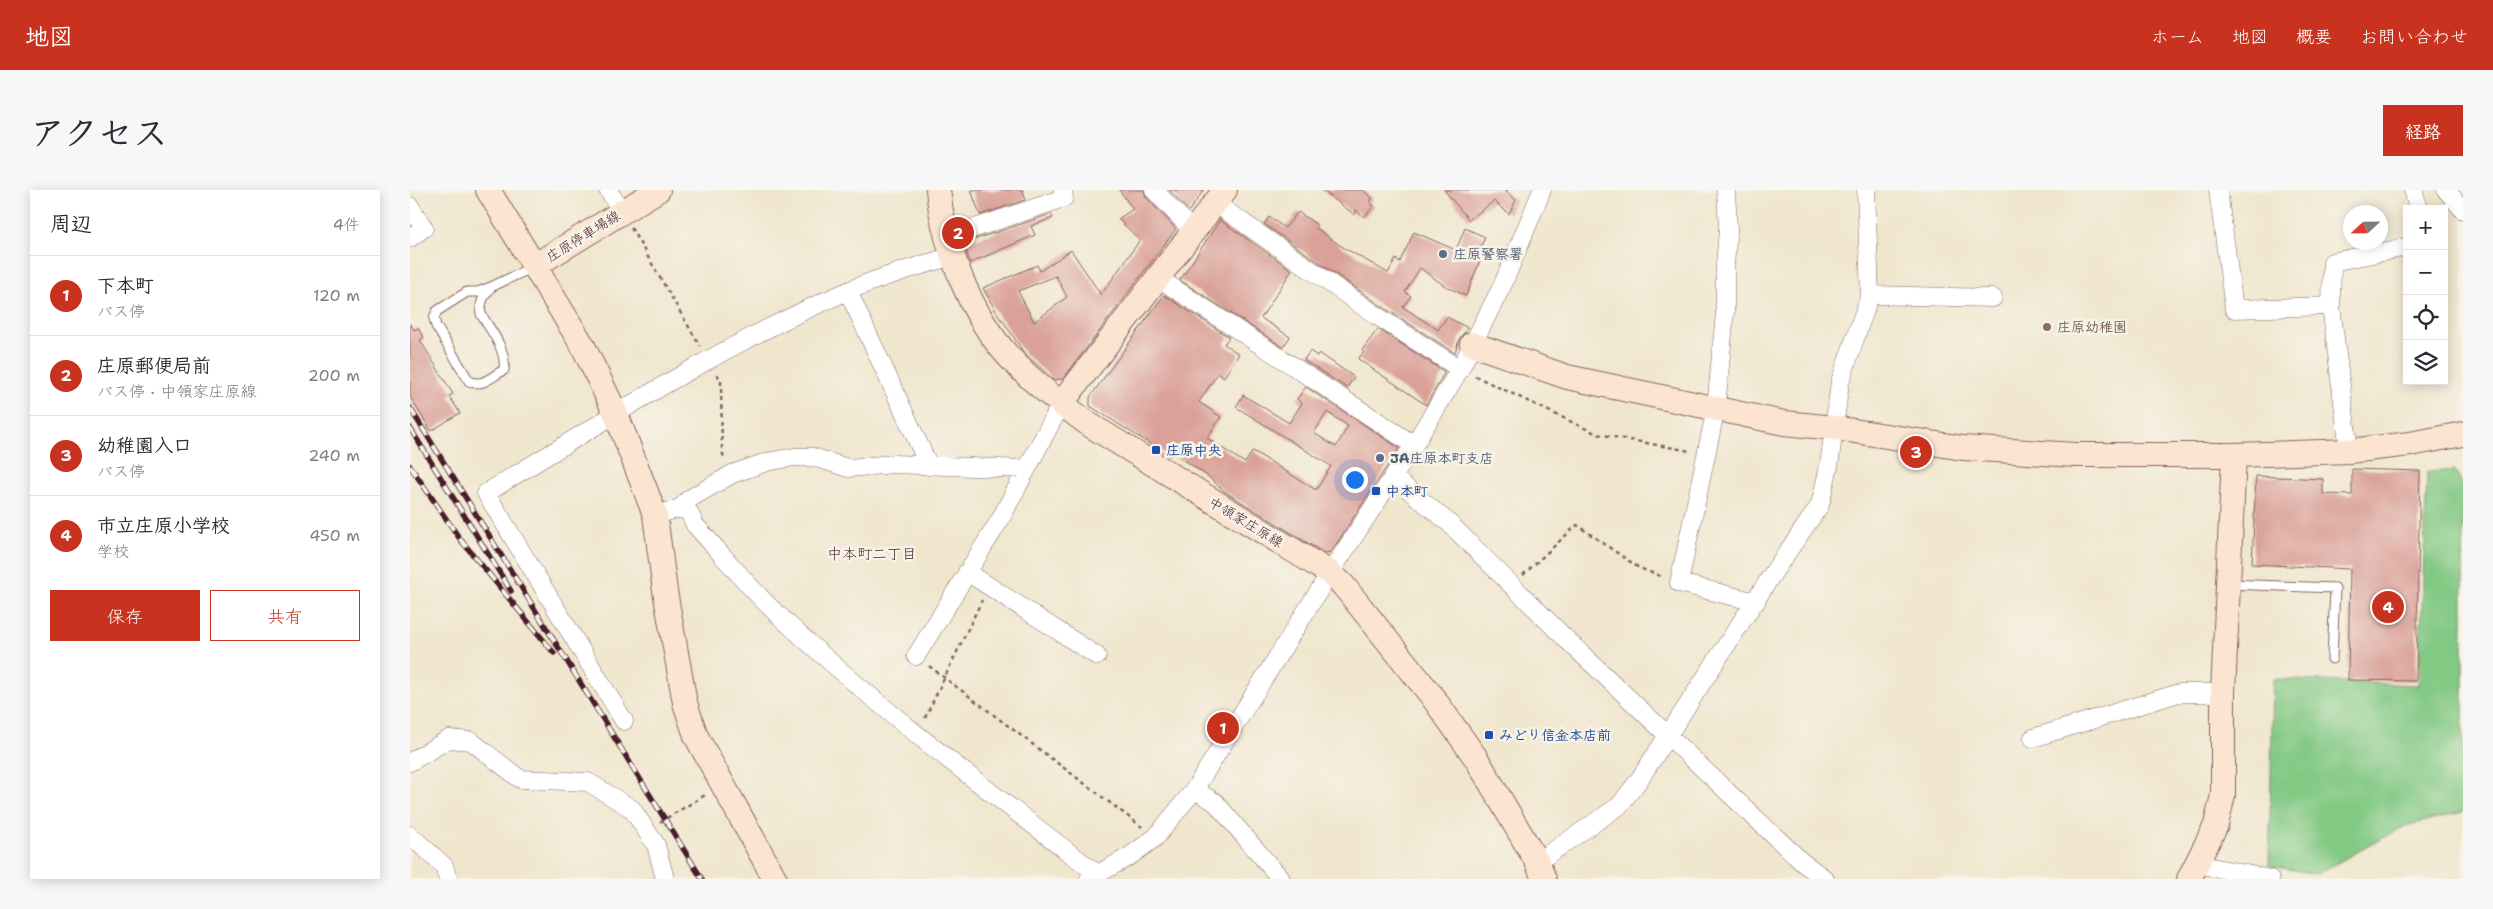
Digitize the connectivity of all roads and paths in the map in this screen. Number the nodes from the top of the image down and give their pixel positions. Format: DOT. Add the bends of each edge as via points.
graph roads {
  1 [pos="488,190"];
  2 [pos="608,190"];
  3 [pos="658,190"];
  4 [pos="938,190"];
  5 [pos="1063,190"];
  6 [pos="1154,190"];
  7 [pos="1542,190"];
  8 [pos="1726,190"];
  9 [pos="1866,190"];
  10 [pos="2218,190"];
  11 [pos="2413,190"];
  12 [pos="2446,190"];
  13 [pos="1220,197"];
  14 [pos="2417,205"];
  15 [pos="410,206"];
  16 [pos="2463,210"];
  17 [pos="622,212"];
  18 [pos="1194,231"];
  19 [pos="410,238"];
  20 [pos="949,247"];
  21 [pos="2403,248"];
  22 [pos="534,266"];
  23 [pos="1158,278"];
  24 [pos="491,288"];
  25 [pos="848,290"];
  26 [pos="1870,295"];
  27 [pos="1993,298"];
  28 [pos="2331,306"];
  29 [pos="1472,344"];
  30 [pos="708,360"];
  31 [pos="1460,369"];
  32 [pos="1061,404"];
  33 [pos="1716,408"];
  34 [pos="616,414"];
  35 [pos="1834,428"];
  36 [pos="2463,434"];
  37 [pos="1414,445"];
  38 [pos="2349,451"];
  39 [pos="1706,454"];
  40 [pos="2234,455"];
  41 [pos="930,466"];
  42 [pos="1026,469"];
  43 [pos="732,474"];
  44 [pos="1392,477"];
  45 [pos="681,508"];
  46 [pos="655,515"];
  47 [pos="967,572"];
  48 [pos="1330,573"];
  49 [pos="1679,583"];
  50 [pos="2228,584"];
  51 [pos="1513,585"];
  52 [pos="989,586"];
  53 [pos="1756,602"];
  54 [pos="916,656"];
  55 [pos="1097,656"];
  56 [pos="2332,659"];
  57 [pos="944,677"];
  58 [pos="2223,693"];
  59 [pos="624,721"];
  60 [pos="929,724"];
  61 [pos="1669,734"];
  62 [pos="2033,738"];
  63 [pos="410,762"];
  64 [pos="722,784"];
  65 [pos="1194,790"];
  66 [pos="659,824"];
  67 [pos="410,835"];
  68 [pos="1156,837"];
  69 [pos="1541,870"];
  70 [pos="2193,872"];
  71 [pos="1093,876"];
  72 [pos="448,879"];
  73 [pos="665,879"];
  74 [pos="775,879"];
  75 [pos="1281,879"];
  76 [pos="1826,879"];
  77 [pos="2270,879"];
  1 -- 22 [label="street"];
  2 -- 17 [label="street"];
  3 -- 17 [label="street, 庄原停車場線"];
  4 -- 20 [label="street, 中領家庄原線"];
  5 -- 20 [label="street" via="1064,198"];
  6 -- 18 [label="street"];
  7 -- 29 [label="street" via="1503,284"];
  8 -- 33 [label="street" via="1725,312"];
  9 -- 26 [label="street"];
  10 -- 28 [label="street" via="2234,310"];
  11 -- 14 [label="street"];
  12 -- 16 [label="street"];
  13 -- 18 [label="street"];
  13 -- 31 [label="street" via="1377,316"];
  15 -- 19 [label="street" via="424,228"];
  17 -- 22 [label="street, 庄原停車場線"];
  17 -- 30 [label="path"];
  18 -- 23 [label="street"];
  20 -- 25 [label="street"];
  20 -- 32 [label="street, 中領家庄原線" via="986,328 1011,359"];
  21 -- 28 [label="street" via="2332,262"];
  22 -- 24 [label="lane"];
  22 -- 34 [label="street" via="582,346"];
  23 -- 32 [label="street"];
  23 -- 37 [label="street"];
  24 -- 24 [label="lane" via="483,297 481,314 504,354 504,370 481,384 474,384 469,381 434,318 437,311 467,292"];
  25 -- 30 [label="street"];
  25 -- 41 [label="street"];
  26 -- 27 [label="street"];
  26 -- 35 [label="street" via="1840,382"];
  28 -- 38 [label="street"];
  29 -- 31 [label="street"];
  29 -- 33 [label="street" via="1567,377"];
  30 -- 34 [label="street"];
  30 -- 43 [label="path" via="721,381 722,452"];
  31 -- 37 [label="street"];
  31 -- 39 [label="path" via="1597,434"];
  32 -- 42 [label="street"];
  32 -- 48 [label="street, 中領家庄原線" via="1168,475"];
  33 -- 35 [label="street" via="1784,423"];
  33 -- 39 [label="street"];
  34 -- 46 [label="street"];
  34 -- 59 [label="street" via="486,493"];
  35 -- 40 [label="street" via="1963,448 2076,455"];
  35 -- 53 [label="street" via="1820,505"];
  36 -- 38 [label="street"];
  37 -- 44 [label="street"];
  38 -- 40 [label="street"];
  39 -- 49 [label="street"];
  40 -- 50 [label="street"];
  41 -- 42 [label="street"];
  41 -- 43 [label="street" via="894,464 848,468 813,457 794,457"];
  42 -- 47 [label="street" via="1001,518"];
  43 -- 45 [label="street" via="688,500"];
  44 -- 48 [label="street"];
  44 -- 51 [label="street" via="1449,523"];
  45 -- 46 [label="street"];
  45 -- 71 [label="street" via="689,512 695,524 772,609 813,646 908,728"];
  46 -- 64 [label="street" via="685,703 696,736"];
  47 -- 52 [label="street"];
  47 -- 54 [label="street"];
  48 -- 65 [label="street"];
  48 -- 69 [label="street, 中領家庄原線" via="1360,603 1476,758"];
  49 -- 51 [label="path" via="1640,568 1577,525"];
  49 -- 53 [label="street"];
  50 -- 56 [label="lane" via="2335,588"];
  50 -- 58 [label="street"];
  51 -- 61 [label="street"];
  52 -- 55 [label="street"];
  52 -- 57 [label="path"];
  53 -- 61 [label="street"];
  54 -- 57 [label="path"];
  57 -- 60 [label="path" via="924,717"];
  57 -- 68 [label="path"];
  58 -- 62 [label="street" via="2179,693"];
  58 -- 70 [label="street" via="2223,795 2216,825"];
  61 -- 69 [label="street" via="1619,806"];
  61 -- 76 [label="street" via="1796,856"];
  63 -- 73 [label="street" via="449,739 471,740 520,779 588,782 632,809 656,846"];
  64 -- 66 [label="path"];
  64 -- 74 [label="street"];
  65 -- 68 [label="street"];
  65 -- 75 [label="street" via="1215,802"];
  67 -- 72 [label="street" via="444,866"];
  68 -- 71 [label="street"];
  70 -- 77 [label="street"];
}
